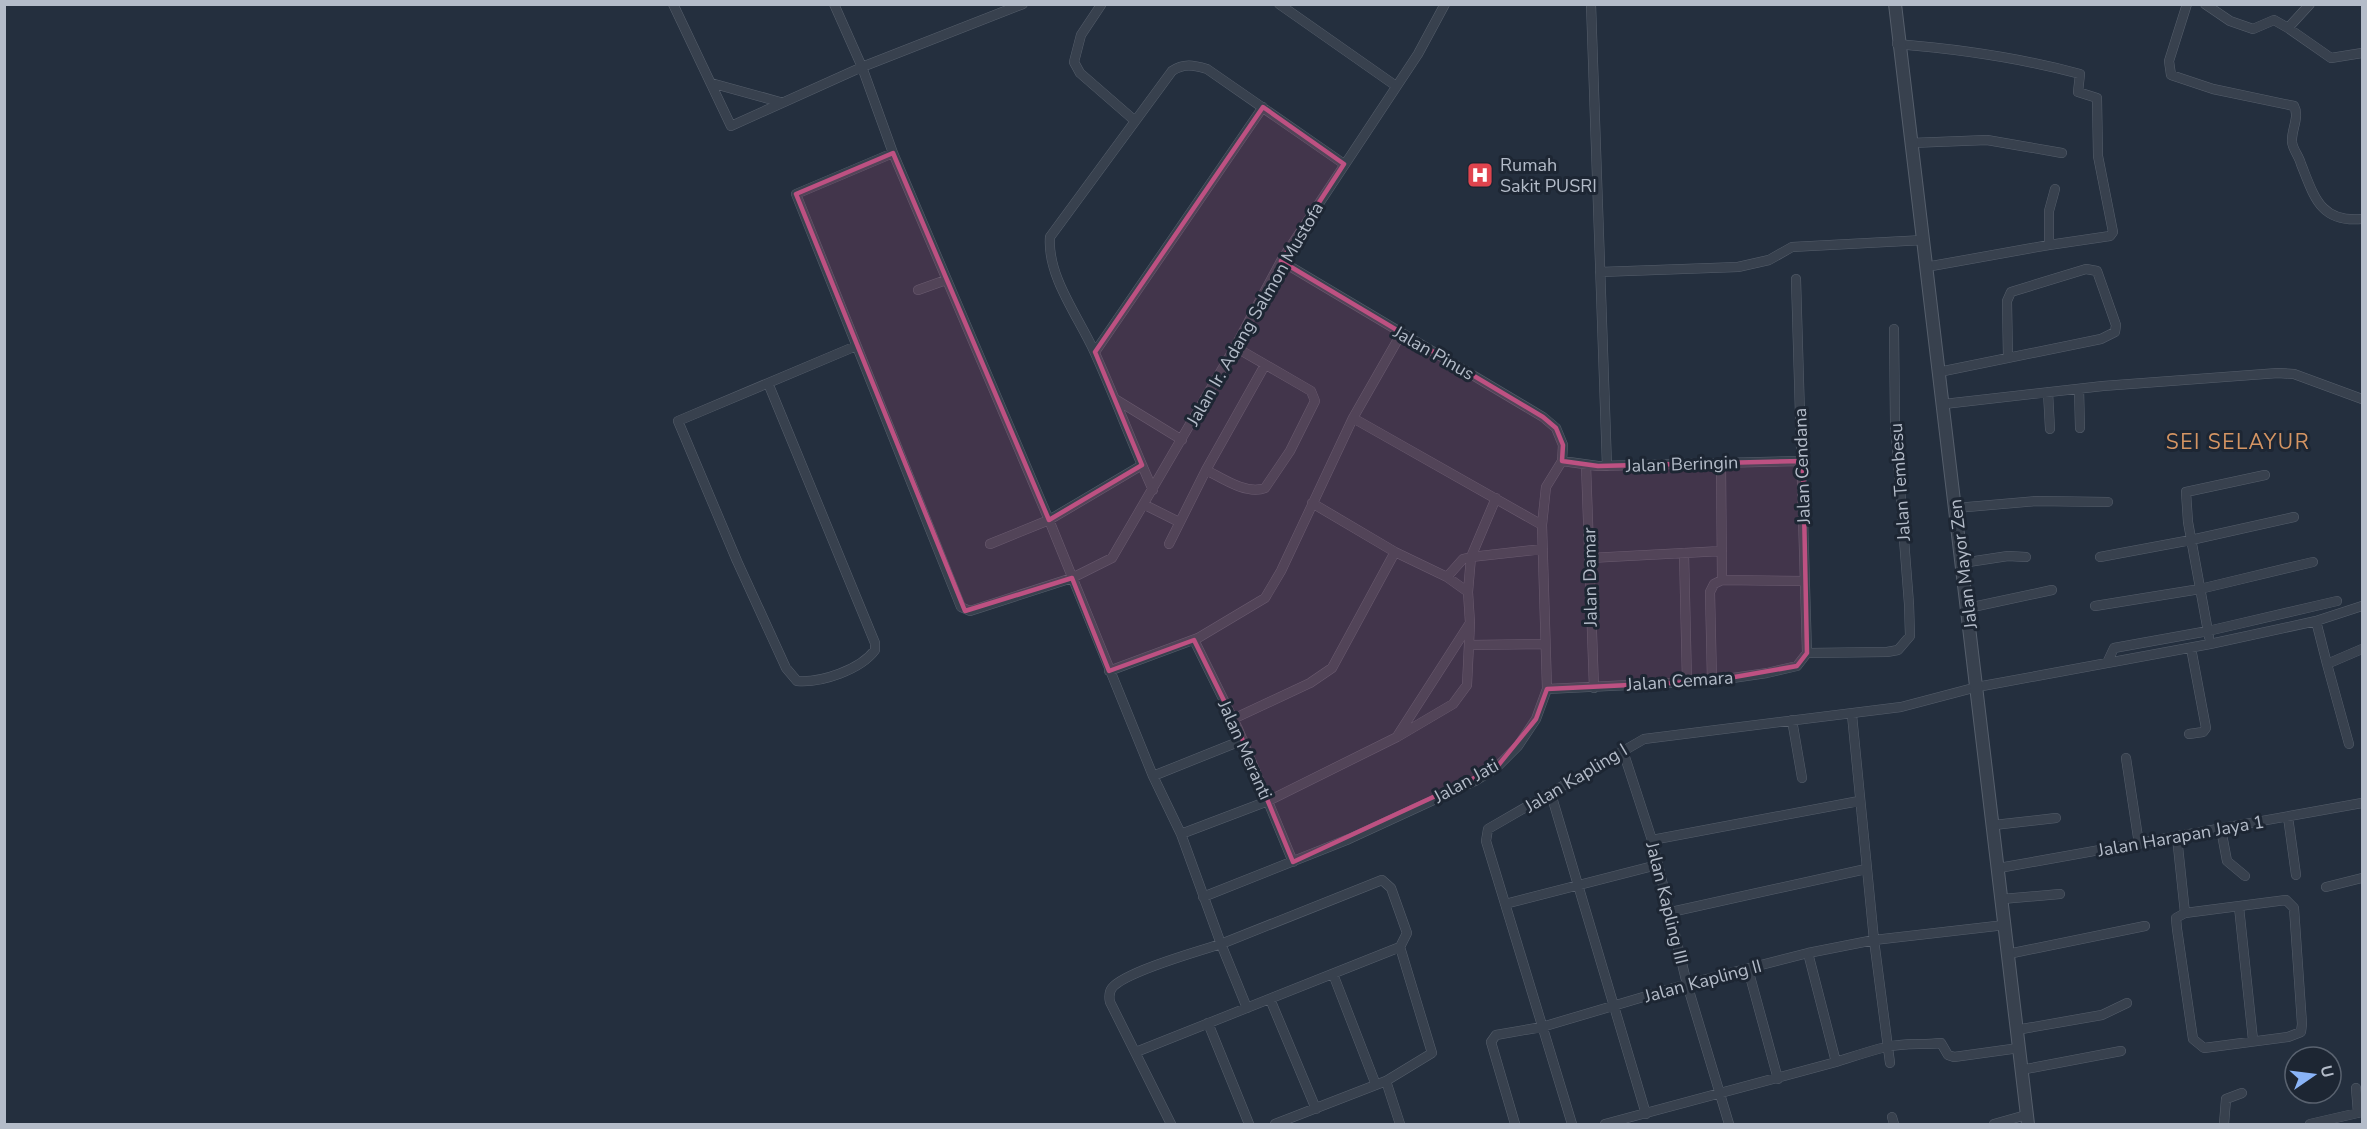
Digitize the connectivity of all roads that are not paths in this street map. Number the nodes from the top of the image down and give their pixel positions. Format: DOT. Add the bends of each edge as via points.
graph roads {
  1 [pos="673,4"];
  2 [pos="834,4"];
  3 [pos="1023,4"];
  4 [pos="1101,4"];
  5 [pos="1279,4"];
  6 [pos="1445,4"];
  7 [pos="1591,4"];
  8 [pos="1895,4"];
  9 [pos="2187,4"];
  10 [pos="2205,4"];
  11 [pos="2310,4"];
  12 [pos="2289,28"];
  13 [pos="1898,44"];
  14 [pos="2362,53"];
  15 [pos="862,67"];
  16 [pos="711,83"];
  17 [pos="1396,86"];
  18 [pos="780,102"];
  19 [pos="1263,107"];
  20 [pos="1134,120"];
  21 [pos="1911,143"];
  22 [pos="893,153"];
  23 [pos="2062,153"];
  24 [pos="1344,164"];
  25 [pos="2055,189"];
  26 [pos="2362,219"];
  27 [pos="1924,240"];
  28 [pos="2049,245"];
  29 [pos="1281,261"];
  30 [pos="1926,267"];
  31 [pos="1600,272"];
  32 [pos="1796,279"];
  33 [pos="946,280"];
  34 [pos="918,290"];
  35 [pos="1894,329"];
  36 [pos="1401,334"];
  37 [pos="856,346"];
  38 [pos="1235,347"];
  39 [pos="1095,352"];
  40 [pos="2008,358"];
  41 [pos="1265,365"];
  42 [pos="1940,372"];
  43 [pos="768,383"];
  44 [pos="2079,389"];
  45 [pos="2048,392"];
  46 [pos="1115,399"];
  47 [pos="2362,399"];
  48 [pos="1944,404"];
  49 [pos="1353,418"];
  50 [pos="2079,428"];
  51 [pos="2050,429"];
  52 [pos="1182,440"];
  53 [pos="1562,460"];
  54 [pos="1803,460"];
  55 [pos="1722,463"];
  56 [pos="1142,465"];
  57 [pos="1586,465"];
  58 [pos="1607,466"];
  59 [pos="1206,470"];
  60 [pos="2265,474"];
  61 [pos="1153,490"];
  62 [pos="1496,498"];
  63 [pos="2108,502"];
  64 [pos="1312,503"];
  65 [pos="1144,505"];
  66 [pos="1956,507"];
  67 [pos="2294,517"];
  68 [pos="1049,520"];
  69 [pos="1179,522"];
  70 [pos="1542,525"];
  71 [pos="2191,540"];
  72 [pos="990,544"];
  73 [pos="1169,544"];
  74 [pos="1543,549"];
  75 [pos="1722,551"];
  76 [pos="1395,552"];
  77 [pos="1684,553"];
  78 [pos="1471,556"];
  79 [pos="2026,557"];
  80 [pos="2100,557"];
  81 [pos="1590,558"];
  82 [pos="2313,562"];
  83 [pos="1962,563"];
  84 [pos="1447,577"];
  85 [pos="1072,578"];
  86 [pos="1722,580"];
  87 [pos="1805,580"];
  88 [pos="2200,589"];
  89 [pos="2052,590"];
  90 [pos="1468,591"];
  91 [pos="2337,601"];
  92 [pos="2095,606"];
  93 [pos="2362,606"];
  94 [pos="1968,608"];
  95 [pos="2316,621"];
  96 [pos="1470,623"];
  97 [pos="2208,631"];
  98 [pos="1194,640"];
  99 [pos="1545,644"];
  100 [pos="2210,644"];
  101 [pos="1470,645"];
  102 [pos="2191,648"];
  103 [pos="2362,649"];
  104 [pos="1807,653"];
  105 [pos="2107,663"];
  106 [pos="2326,664"];
  107 [pos="1109,671"];
  108 [pos="1712,681"];
  109 [pos="1687,682"];
  110 [pos="1977,687"];
  111 [pos="1546,688"];
  112 [pos="1594,688"];
  113 [pos="1852,714"];
  114 [pos="1233,719"];
  115 [pos="1792,720"];
  116 [pos="2189,735"];
  117 [pos="1397,737"];
  118 [pos="1243,740"];
  119 [pos="2349,744"];
  120 [pos="1623,751"];
  121 [pos="2126,758"];
  122 [pos="1153,776"];
  123 [pos="1802,778"];
  124 [pos="1551,794"];
  125 [pos="1268,801"];
  126 [pos="1859,801"];
  127 [pos="2362,803"];
  128 [pos="2288,817"];
  129 [pos="2056,818"];
  130 [pos="1994,825"];
  131 [pos="2221,829"];
  132 [pos="1181,834"];
  133 [pos="2177,837"];
  134 [pos="1652,840"];
  135 [pos="2139,844"];
  136 [pos="1293,862"];
  137 [pos="1657,865"];
  138 [pos="1999,868"];
  139 [pos="1866,869"];
  140 [pos="2296,875"];
  141 [pos="2245,876"];
  142 [pos="2362,878"];
  143 [pos="1578,887"];
  144 [pos="2326,887"];
  145 [pos="2060,894"];
  146 [pos="1203,897"];
  147 [pos="2002,899"];
  148 [pos="1505,904"];
  149 [pos="2239,907"];
  150 [pos="1671,912"];
  151 [pos="2185,913"];
  152 [pos="2005,925"];
  153 [pos="2145,926"];
  154 [pos="1874,940"];
  155 [pos="1221,944"];
  156 [pos="1400,947"];
  157 [pos="1808,953"];
  158 [pos="2008,954"];
  159 [pos="1748,969"];
  160 [pos="1333,974"];
  161 [pos="1687,984"];
  162 [pos="1270,999"];
  163 [pos="2127,1003"];
  164 [pos="1613,1006"];
  165 [pos="1248,1008"];
  166 [pos="1208,1023"];
  167 [pos="1542,1027"];
  168 [pos="2016,1030"];
  169 [pos="2253,1040"];
  170 [pos="1887,1047"];
  171 [pos="2019,1048"];
  172 [pos="2121,1051"];
  173 [pos="1136,1052"];
  174 [pos="1836,1062"];
  175 [pos="1890,1063"];
  176 [pos="2021,1070"];
  177 [pos="1778,1079"];
  178 [pos="1386,1081"];
  179 [pos="1376,1085"];
  180 [pos="2356,1088"];
  181 [pos="2242,1093"];
  182 [pos="1721,1094"];
  183 [pos="1316,1109"];
  184 [pos="2360,1112"];
  185 [pos="1646,1114"];
  186 [pos="2027,1120"];
  187 [pos="2328,1122"];
  188 [pos="1170,1125"];
  189 [pos="1249,1125"];
  190 [pos="1275,1125"];
  191 [pos="1400,1125"];
  192 [pos="1515,1125"];
  193 [pos="1572,1125"];
  194 [pos="1605,1125"];
  195 [pos="1729,1125"];
  196 [pos="1994,1125"];
  197 [pos="2224,1125"];
  198 [pos="2310,1125"];
  1 -- 16 [label="street"];
  2 -- 15 [label="street"];
  3 -- 15 [label="street"];
  4 -- 20 [label="street" via="1081,35 1074,62 1080,73"];
  5 -- 17 [label="street"];
  6 -- 17 [label="street, Jalan Ir. Adang Salmon Mustofa"];
  7 -- 31 [label="street"];
  8 -- 13 [label="street, Jalan Mayor Zen"];
  9 -- 26 [label="street" via="2169,61 2171,75 2213,89 2294,106 2292,143 2308,187 2328,213 2343,219"];
  10 -- 12 [label="street" via="2247,28 2256,29 2274,20"];
  11 -- 12 [label="street"];
  12 -- 14 [label="street" via="2331,58"];
  13 -- 21 [label="street, Jalan Mayor Zen"];
  13 -- 28 [label="street" via="2044,64 2080,74 2078,92 2097,98 2098,156 2114,232 2110,236"];
  15 -- 18 [label="street"];
  15 -- 22 [label="street"];
  16 -- 18 [label="street"];
  16 -- 18 [label="street" via="731,126"];
  17 -- 24 [label="street, Jalan Ir. Adang Salmon Mustofa"];
  19 -- 20 [label="street" via="1207,69 1189,64 1172,71"];
  19 -- 24 [label="street"];
  19 -- 39 [label="street"];
  20 -- 39 [label="street" via="1050,237 1053,267"];
  21 -- 23 [label="street" via="1987,140"];
  21 -- 27 [label="street, Jalan Mayor Zen"];
  22 -- 33 [label="street"];
  22 -- 37 [label="street, Jalan Ir. Adang Salmon Mustofa" via="796,194"];
  24 -- 29 [label="street, Jalan Ir. Adang Salmon Mustofa"];
  25 -- 28 [label="street" via="2049,211"];
  27 -- 30 [label="street, Jalan Mayor Zen"];
  27 -- 31 [label="street" via="1792,247 1769,260 1738,267"];
  28 -- 30 [label="street"];
  29 -- 36 [label="street, Jalan Pinus"];
  29 -- 38 [label="street, Jalan Ir. Adang Salmon Mustofa"];
  30 -- 42 [label="street, Jalan Mayor Zen"];
  31 -- 58 [label="street"];
  32 -- 54 [label="street, Jalan Cendana"];
  33 -- 34 [label="street"];
  33 -- 68 [label="street"];
  35 -- 104 [label="street, Jalan Tembesu" via="1895,423 1910,636 1898,650 1887,652"];
  36 -- 49 [label="street"];
  36 -- 53 [label="street, Jalan Pinus" via="1543,417 1556,428 1563,445"];
  37 -- 43 [label="street"];
  37 -- 85 [label="street, Jalan Ir. Adang Salmon Mustofa" via="961,607 970,611"];
  38 -- 41 [label="street"];
  38 -- 52 [label="street, Jalan Ir. Adang Salmon Mustofa"];
  39 -- 46 [label="street"];
  40 -- 40 [label="street" via="2101,339 2115,332 2097,271 2086,269 2011,292 2007,301"];
  40 -- 42 [label="street"];
  41 -- 59 [label="street"];
  41 -- 59 [label="street" via="1315,395 1290,451 1260,490"];
  42 -- 48 [label="street, Jalan Mayor Zen"];
  43 -- 43 [label="street" via="875,643 870,658 810,682 797,681 786,668 678,421"];
  44 -- 45 [label="street"];
  44 -- 47 [label="street" via="2278,373 2294,374"];
  44 -- 50 [label="street"];
  45 -- 48 [label="street"];
  45 -- 51 [label="street"];
  46 -- 52 [label="street"];
  46 -- 56 [label="street"];
  48 -- 66 [label="street, Jalan Mayor Zen"];
  49 -- 62 [label="street"];
  49 -- 64 [label="street"];
  52 -- 61 [label="street, Jalan Ir. Adang Salmon Mustofa"];
  53 -- 57 [label="street, Jalan Beringin"];
  53 -- 70 [label="street, Jalan Jati" via="1546,487"];
  54 -- 55 [label="street, Jalan Beringin"];
  54 -- 87 [label="street, Jalan Cendana"];
  55 -- 58 [label="street, Jalan Beringin"];
  55 -- 75 [label="street"];
  56 -- 61 [label="street"];
  56 -- 68 [label="street"];
  57 -- 58 [label="street, Jalan Beringin"];
  57 -- 81 [label="street, Jalan Damar"];
  59 -- 69 [label="street"];
  60 -- 71 [label="street" via="2186,492"];
  61 -- 65 [label="street, Jalan Ir. Adang Salmon Mustofa"];
  62 -- 70 [label="street"];
  62 -- 78 [label="street"];
  63 -- 66 [label="street" via="2036,501"];
  64 -- 76 [label="street"];
  64 -- 98 [label="street" via="1265,598"];
  65 -- 69 [label="street"];
  65 -- 85 [label="street, Jalan Ir. Adang Salmon Mustofa" via="1112,558"];
  66 -- 83 [label="street, Jalan Mayor Zen"];
  67 -- 71 [label="street"];
  68 -- 72 [label="street"];
  68 -- 85 [label="street"];
  69 -- 73 [label="street"];
  70 -- 74 [label="street, Jalan Jati"];
  71 -- 80 [label="street"];
  71 -- 88 [label="street"];
  74 -- 78 [label="street"];
  74 -- 99 [label="street, Jalan Jati"];
  75 -- 77 [label="street"];
  75 -- 86 [label="street"];
  76 -- 84 [label="street"];
  76 -- 114 [label="street" via="1332,668 1310,683"];
  77 -- 81 [label="street"];
  77 -- 109 [label="street"];
  78 -- 84 [label="street" via="1463,559"];
  78 -- 90 [label="street"];
  79 -- 83 [label="street"];
  81 -- 112 [label="street, Jalan Damar"];
  82 -- 88 [label="street"];
  83 -- 94 [label="street, Jalan Mayor Zen"];
  84 -- 90 [label="street"];
  85 -- 107 [label="street"];
  86 -- 87 [label="street"];
  86 -- 108 [label="street" via="1710,592"];
  87 -- 104 [label="street, Jalan Cendana"];
  88 -- 92 [label="street"];
  88 -- 97 [label="street"];
  89 -- 94 [label="street"];
  90 -- 96 [label="street"];
  91 -- 97 [label="street"];
  93 -- 95 [label="street, Jalan Kapling I"];
  94 -- 110 [label="street, Jalan Mayor Zen"];
  95 -- 100 [label="street, Jalan Kapling I"];
  95 -- 106 [label="street"];
  96 -- 101 [label="street"];
  96 -- 117 [label="street"];
  97 -- 100 [label="street"];
  97 -- 105 [label="street" via="2114,648"];
  98 -- 107 [label="street"];
  98 -- 114 [label="street, Jalan Meranti"];
  99 -- 101 [label="street"];
  99 -- 111 [label="street, Jalan Jati"];
  100 -- 102 [label="street, Jalan Kapling I"];
  101 -- 117 [label="street" via="1467,685 1461,694 1453,704"];
  102 -- 105 [label="street, Jalan Kapling I"];
  102 -- 116 [label="street" via="2206,728"];
  103 -- 106 [label="street"];
  104 -- 108 [label="street, Jalan Cemara" via="1797,666"];
  105 -- 110 [label="street, Jalan Kapling I"];
  106 -- 119 [label="street"];
  107 -- 122 [label="street"];
  108 -- 109 [label="street, Jalan Cemara"];
  109 -- 112 [label="street, Jalan Cemara"];
  110 -- 113 [label="street, Jalan Kapling I" via="1901,707"];
  110 -- 130 [label="street, Jalan Mayor Zen"];
  111 -- 112 [label="street, Jalan Cemara"];
  111 -- 136 [label="street, Jalan Jati" via="1536,719 1518,746 1496,768"];
  113 -- 115 [label="street, Jalan Kapling I"];
  113 -- 126 [label="street"];
  114 -- 118 [label="street, Jalan Meranti"];
  115 -- 120 [label="street, Jalan Kapling I" via="1644,740"];
  115 -- 123 [label="street"];
  117 -- 125 [label="street"];
  118 -- 122 [label="street"];
  118 -- 125 [label="street, Jalan Meranti"];
  120 -- 124 [label="street, Jalan Kapling I"];
  120 -- 134 [label="street, Jalan Kapling III"];
  121 -- 135 [label="street"];
  122 -- 132 [label="street"];
  124 -- 143 [label="street"];
  124 -- 148 [label="street, Jalan Kapling I" via="1486,833"];
  125 -- 132 [label="street"];
  125 -- 136 [label="street, Jalan Meranti"];
  126 -- 134 [label="street"];
  126 -- 139 [label="street"];
  127 -- 128 [label="street, Jalan Harapan Jaya 1"];
  128 -- 131 [label="street, Jalan Harapan Jaya 1"];
  128 -- 140 [label="street"];
  129 -- 130 [label="street"];
  130 -- 138 [label="street, Jalan Mayor Zen"];
  131 -- 133 [label="street, Jalan Harapan Jaya 1"];
  131 -- 141 [label="street" via="2228,861"];
  132 -- 146 [label="street"];
  133 -- 135 [label="street, Jalan Harapan Jaya 1"];
  133 -- 151 [label="street"];
  134 -- 137 [label="street, Jalan Kapling III"];
  135 -- 138 [label="street, Jalan Harapan Jaya 1"];
  136 -- 146 [label="street, Jalan Jati"];
  137 -- 143 [label="street"];
  137 -- 150 [label="street, Jalan Kapling III"];
  138 -- 147 [label="street, Jalan Mayor Zen"];
  139 -- 150 [label="street"];
  139 -- 154 [label="street"];
  142 -- 144 [label="street"];
  143 -- 148 [label="street"];
  143 -- 164 [label="street"];
  145 -- 147 [label="street"];
  146 -- 155 [label="street"];
  147 -- 152 [label="street, Jalan Mayor Zen"];
  148 -- 167 [label="street, Jalan Kapling I"];
  149 -- 151 [label="street"];
  149 -- 169 [label="street"];
  149 -- 169 [label="street" via="2286,900 2294,908 2301,1032"];
  150 -- 161 [label="street, Jalan Kapling III"];
  151 -- 169 [label="street" via="2176,918 2193,1039 2205,1048"];
  152 -- 154 [label="street, Jalan Kapling II"];
  152 -- 158 [label="street, Jalan Mayor Zen"];
  153 -- 158 [label="street"];
  154 -- 157 [label="street, Jalan Kapling II"];
  154 -- 170 [label="street"];
  155 -- 156 [label="street" via="1382,880 1391,888 1407,933"];
  155 -- 165 [label="street"];
  155 -- 173 [label="street" via="1167,961 1119,982 1112,989 1110,1002"];
  156 -- 160 [label="street"];
  156 -- 178 [label="street" via="1433,1050"];
  157 -- 159 [label="street, Jalan Kapling II"];
  157 -- 174 [label="street"];
  158 -- 168 [label="street, Jalan Mayor Zen"];
  159 -- 161 [label="street, Jalan Kapling II"];
  159 -- 177 [label="street"];
  160 -- 162 [label="street"];
  160 -- 179 [label="street"];
  161 -- 164 [label="street, Jalan Kapling II"];
  161 -- 182 [label="street, Jalan Kapling III"];
  162 -- 165 [label="street"];
  162 -- 183 [label="street"];
  163 -- 168 [label="street" via="2102,1015"];
  164 -- 167 [label="street, Jalan Kapling II"];
  164 -- 185 [label="street"];
  165 -- 166 [label="street"];
  166 -- 173 [label="street"];
  166 -- 189 [label="street"];
  167 -- 192 [label="street, Jalan Kapling II" via="1492,1038"];
  167 -- 193 [label="street, Jalan Kapling I"];
  168 -- 171 [label="street, Jalan Mayor Zen"];
  170 -- 171 [label="street" via="1940,1043 1954,1057"];
  170 -- 174 [label="street"];
  170 -- 175 [label="street"];
  171 -- 176 [label="street, Jalan Mayor Zen"];
  172 -- 176 [label="street"];
  173 -- 188 [label="street"];
  174 -- 177 [label="street"];
  176 -- 186 [label="street, Jalan Mayor Zen"];
  177 -- 182 [label="street"];
  178 -- 179 [label="street"];
  178 -- 191 [label="street"];
  179 -- 183 [label="street"];
  180 -- 184 [label="street"];
  181 -- 197 [label="street" via="2226,1099"];
  182 -- 185 [label="street"];
  182 -- 195 [label="street, Jalan Kapling III"];
  183 -- 190 [label="street"];
  184 -- 187 [label="street"];
  185 -- 194 [label="street"];
  186 -- 196 [label="street"];
  187 -- 198 [label="street"];
}
